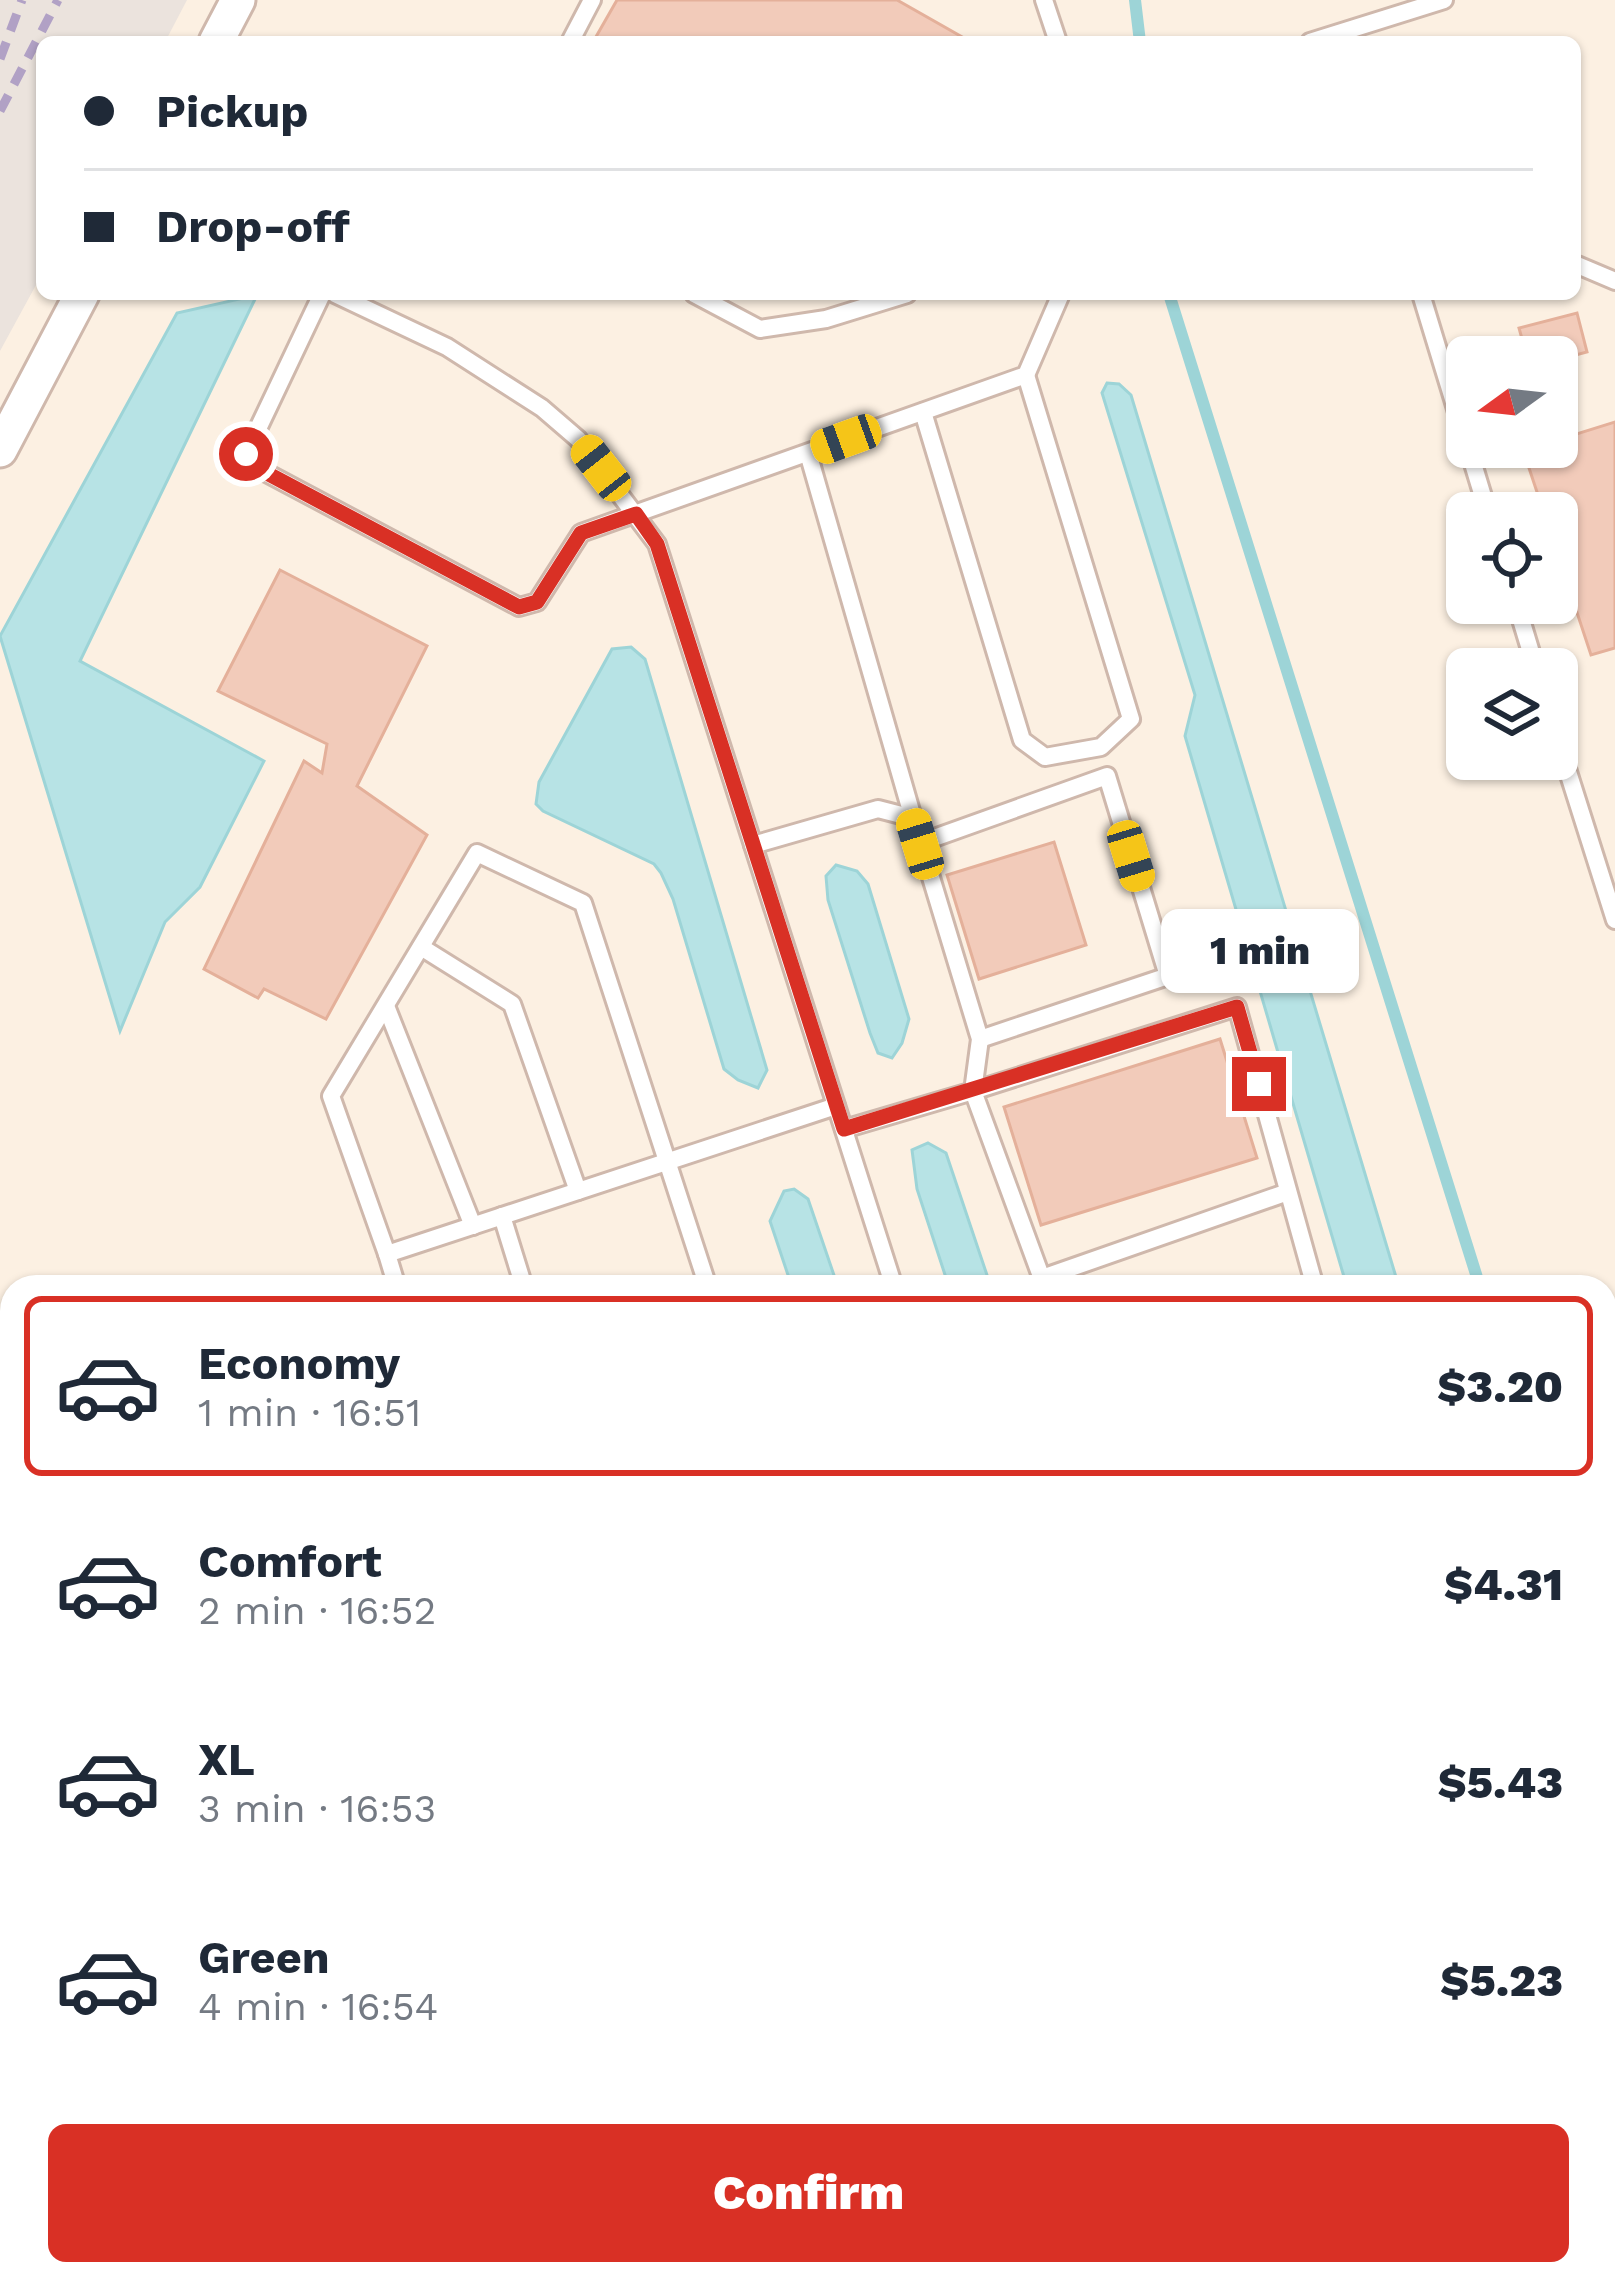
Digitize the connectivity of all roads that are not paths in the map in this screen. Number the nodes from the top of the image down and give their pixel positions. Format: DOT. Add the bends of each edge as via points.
graph roads {
  1 [pos="238,0"];
  2 [pos="592,0"];
  3 [pos="1044,0"];
  4 [pos="1444,0"];
  5 [pos="219,36"];
  6 [pos="573,36"];
  7 [pos="1056,36"];
  8 [pos="1344,36"];
  9 [pos="1581,267"];
  10 [pos="1615,281"];
  11 [pos="79,300"];
  12 [pos="319,300"];
  13 [pos="348,300"];
  14 [pos="705,300"];
  15 [pos="888,300"];
  16 [pos="1058,300"];
  17 [pos="1423,300"];
  18 [pos="1026,375"];
  19 [pos="1446,376"];
  20 [pos="923,412"];
  21 [pos="0,450"];
  22 [pos="808,453"];
  23 [pos="636,514"];
  24 [pos="1571,780"];
  25 [pos="913,818"];
  26 [pos="920,844"];
  27 [pos="753,845"];
  28 [pos="1615,920"];
  29 [pos="421,946"];
  30 [pos="386,1006"];
  31 [pos="980,1039"];
  32 [pos="973,1091"];
  33 [pos="836,1106"];
  34 [pos="844,1129"];
  35 [pos="668,1162"];
  36 [pos="578,1191"];
  37 [pos="1288,1192"];
  38 [pos="502,1216"];
  39 [pos="473,1226"];
  40 [pos="387,1254"];
  41 [pos="393,1275"];
  42 [pos="520,1275"];
  43 [pos="704,1275"];
  44 [pos="890,1275"];
  45 [pos="1040,1275"];
  46 [pos="1065,1275"];
  47 [pos="1312,1275"];
  1 -- 5 [label="street"];
  2 -- 6 [label="lane"];
  3 -- 7 [label="lane"];
  4 -- 8 [label="lane"];
  9 -- 10 [label="lane"];
  11 -- 21 [label="street"];
  12 -- 23 [label="lane" via="246,454 261,470 519,607 537,602 581,533"];
  13 -- 23 [label="lane" via="447,347 542,408 578,439"];
  14 -- 15 [label="lane" via="760,329"];
  16 -- 18 [label="lane"];
  17 -- 19 [label="lane"];
  18 -- 20 [label="lane"];
  18 -- 20 [label="lane" via="1131,719 1101,747 1045,757 1022,740"];
  20 -- 22 [label="lane"];
  22 -- 23 [label="lane"];
  22 -- 25 [label="lane"];
  23 -- 27 [label="lane" via="657,544"];
  24 -- 28 [label="lane"];
  25 -- 26 [label="lane"];
  25 -- 27 [label="lane" via="878,809"];
  26 -- 31 [label="lane"];
  26 -- 31 [label="lane" via="1107,776 1168,976"];
  27 -- 33 [label="lane"];
  29 -- 30 [label="lane"];
  29 -- 35 [label="lane" via="477,853 583,903"];
  29 -- 36 [label="lane" via="512,1004"];
  30 -- 39 [label="lane"];
  30 -- 40 [label="lane" via="331,1096"];
  31 -- 32 [label="lane"];
  32 -- 34 [label="lane"];
  32 -- 37 [label="lane" via="1237,1007"];
  32 -- 45 [label="lane"];
  33 -- 34 [label="lane"];
  33 -- 35 [label="lane"];
  34 -- 44 [label="lane"];
  35 -- 36 [label="lane"];
  35 -- 43 [label="lane"];
  36 -- 38 [label="lane"];
  37 -- 46 [label="lane"];
  37 -- 47 [label="lane"];
  38 -- 39 [label="lane"];
  38 -- 42 [label="lane"];
  39 -- 40 [label="lane"];
  40 -- 41 [label="lane"];
}
